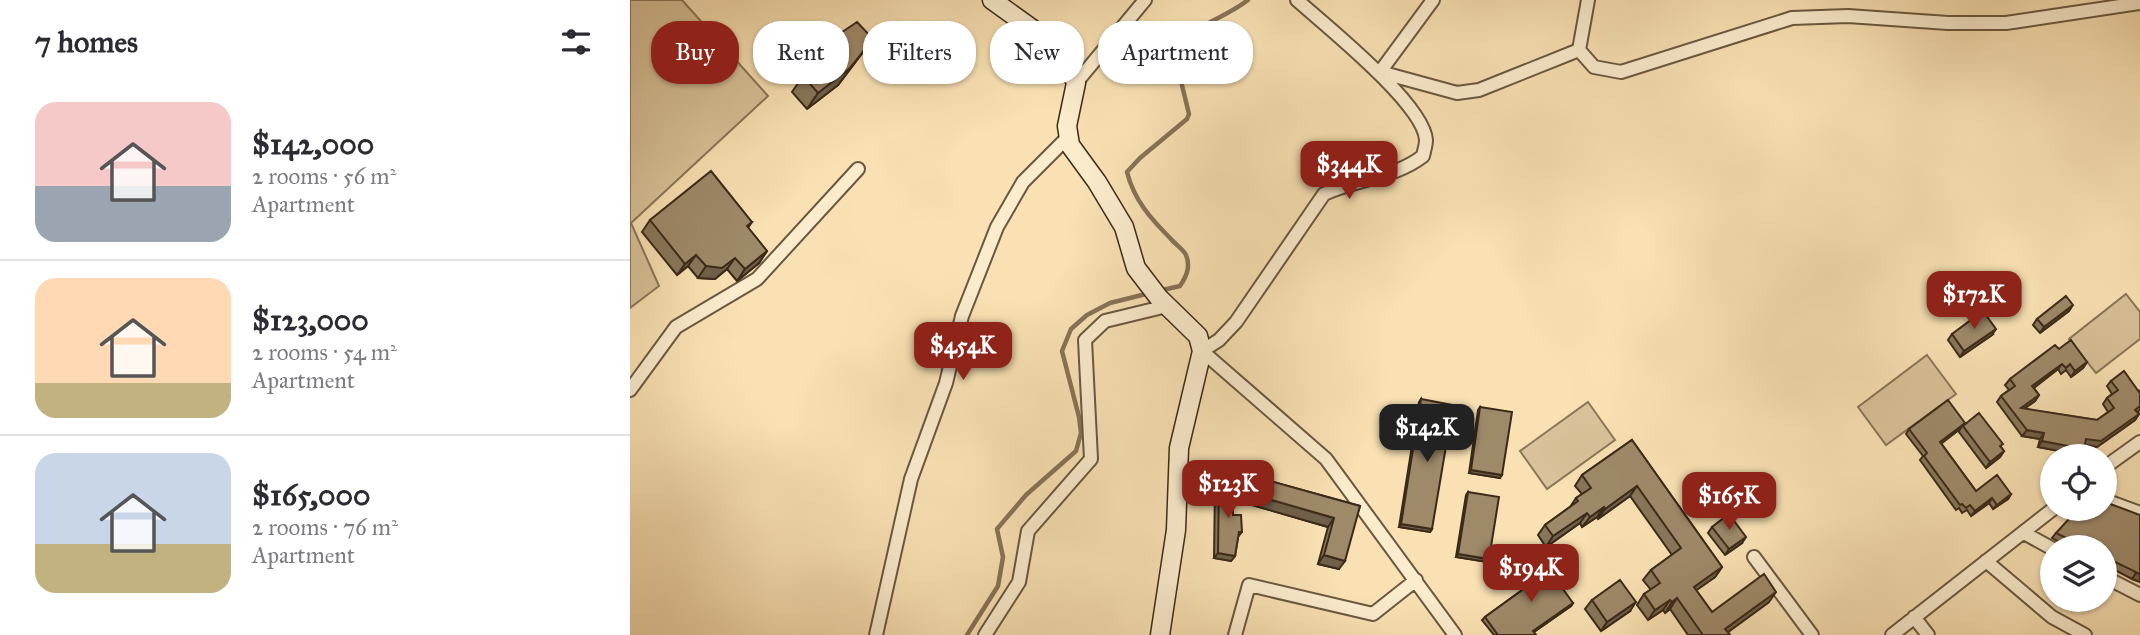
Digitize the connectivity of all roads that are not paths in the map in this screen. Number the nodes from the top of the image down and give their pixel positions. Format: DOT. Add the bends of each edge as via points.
graph roads {
  1 [pos="992,0"];
  2 [pos="1145,0"];
  3 [pos="1297,0"];
  4 [pos="1433,0"];
  5 [pos="1588,0"];
  6 [pos="2140,1"];
  7 [pos="1021,21"];
  8 [pos="1579,50"];
  9 [pos="1380,72"];
  10 [pos="1084,73"];
  11 [pos="1076,84"];
  12 [pos="1069,136"];
  13 [pos="858,169"];
  14 [pos="1158,297"];
  15 [pos="1202,351"];
  16 [pos="630,390"];
  17 [pos="2140,442"];
  18 [pos="2117,458"];
  19 [pos="2117,504"];
  20 [pos="2140,513"];
  21 [pos="2040,520"];
  22 [pos="2024,533"];
  23 [pos="2040,542"];
  24 [pos="1754,557"];
  25 [pos="1986,561"];
  26 [pos="1416,580"];
  27 [pos="2117,584"];
  28 [pos="2140,595"];
  29 [pos="1914,617"];
  30 [pos="876,635"];
  31 [pos="985,635"];
  32 [pos="1160,635"];
  33 [pos="1236,635"];
  34 [pos="1455,635"];
  35 [pos="1812,635"];
  36 [pos="1892,635"];
  37 [pos="1928,635"];
  38 [pos="2085,635"];
  1 -- 7 [label="main road"];
  2 -- 10 [label="street"];
  3 -- 9 [label="street"];
  4 -- 9 [label="street"];
  5 -- 8 [label="street"];
  6 -- 8 [label="street" via="2006,23 1792,18 1621,72 1594,67"];
  8 -- 9 [label="street" via="1479,90 1457,93"];
  9 -- 15 [label="street" via="1420,121 1426,140 1423,156 1409,167 1324,194 1236,322"];
  11 -- 12 [label="main road"];
  12 -- 14 [label="main road" via="1070,145 1124,227 1136,268"];
  12 -- 30 [label="street" via="1023,182 997,227 962,316 946,383 911,479"];
  13 -- 16 [label="street" via="757,278 676,327"];
  14 -- 15 [label="main road" via="1198,336"];
  14 -- 31 [label="street" via="1105,321 1085,340 1090,459 1028,531 1019,582"];
  15 -- 26 [label="street" via="1326,459"];
  15 -- 32 [label="main road" via="1179,448 1176,530"];
  17 -- 18 [label="street"];
  19 -- 20 [label="street"];
  21 -- 22 [label="street"];
  22 -- 23 [label="street"];
  22 -- 25 [label="street"];
  24 -- 35 [label="street"];
  25 -- 29 [label="street"];
  25 -- 38 [label="street" via="2052,617"];
  26 -- 33 [label="street" via="1373,614 1249,585"];
  26 -- 34 [label="street"];
  27 -- 28 [label="street"];
  29 -- 36 [label="street"];
  29 -- 37 [label="street"];
}
